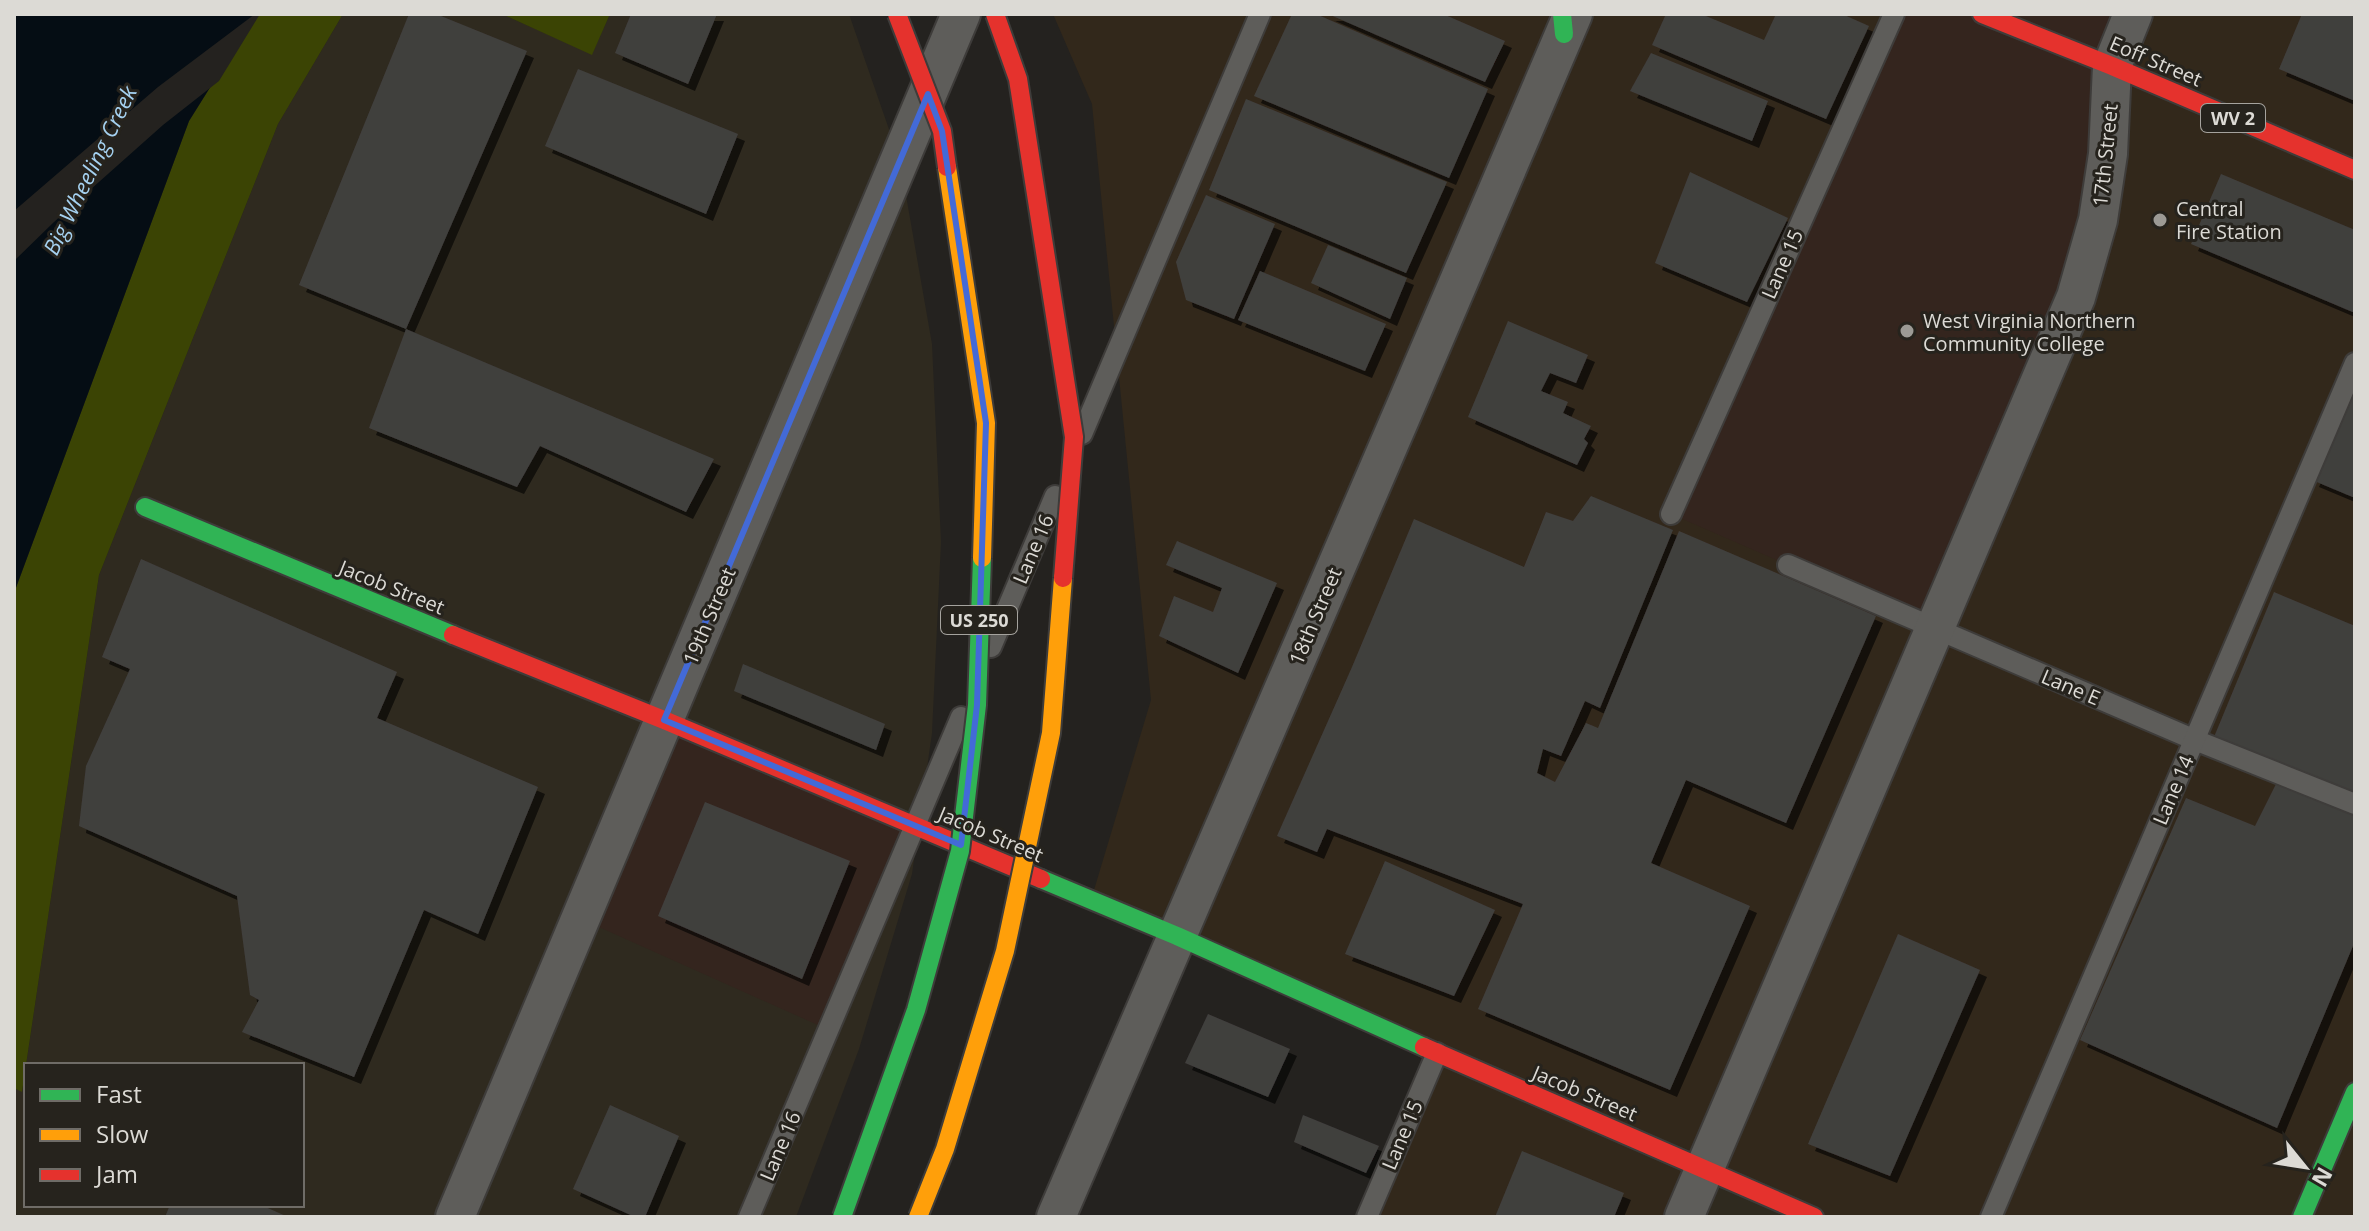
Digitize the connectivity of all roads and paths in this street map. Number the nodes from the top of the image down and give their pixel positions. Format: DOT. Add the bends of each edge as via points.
graph roads {
  1 [pos="897,14"];
  2 [pos="961,14"];
  3 [pos="995,14"];
  4 [pos="1260,14"];
  5 [pos="1894,14"];
  6 [pos="1982,14"];
  7 [pos="2133,14"];
  8 [pos="1566,21"];
  9 [pos="2112,66"];
  10 [pos="2355,170"];
  11 [pos="2355,363"];
  12 [pos="145,507"];
  13 [pos="1671,514"];
  14 [pos="1788,565"];
  15 [pos="1933,628"];
  16 [pos="664,720"];
  17 [pos="2195,740"];
  18 [pos="2355,804"];
  19 [pos="915,826"];
  20 [pos="1177,936"];
  21 [pos="1437,1053"];
  22 [pos="2355,1092"];
  23 [pos="1704,1169"];
  24 [pos="455,1217"];
  25 [pos="749,1217"];
  26 [pos="842,1217"];
  27 [pos="918,1217"];
  28 [pos="1056,1217"];
  29 [pos="1367,1217"];
  30 [pos="1684,1217"];
  31 [pos="1814,1217"];
  32 [pos="1991,1217"];
  33 [pos="2302,1217"];
  1 -- 26 [label="main road, US 250, bridge" via="942,131 986,423 977,705 960,851 916,1010"];
  2 -- 16 [label="street, 19th Street"];
  3 -- 27 [label="main road, bridge" via="1018,79 1074,437 1051,733 1005,951 945,1149"];
  4 -- 19 [label="lane, Lane 16"];
  5 -- 13 [label="lane, Lane 15"];
  6 -- 9 [label="main road, Eoff Street / WV 2"];
  7 -- 9 [label="street, 17th Street"];
  8 -- 20 [label="street, 18th Street"];
  9 -- 10 [label="main road, Eoff Street / WV 2"];
  9 -- 15 [label="street, 17th Street" via="2098,220 2076,297"];
  11 -- 17 [label="lane, Lane 14"];
  12 -- 16 [label="main road, Jacob Street"];
  14 -- 15 [label="lane, Lane E"];
  15 -- 17 [label="lane, Lane E"];
  15 -- 23 [label="street, 17th Street"];
  16 -- 19 [label="main road, Jacob Street"];
  16 -- 24 [label="street, 19th Street"];
  17 -- 18 [label="lane, Lane E"];
  17 -- 32 [label="lane, Lane 14"];
  19 -- 20 [label="main road, Jacob Street"];
  19 -- 25 [label="lane, Lane 16"];
  20 -- 21 [label="main road, Jacob Street"];
  20 -- 28 [label="street, 18th Street"];
  21 -- 23 [label="main road, Jacob Street"];
  21 -- 29 [label="lane, Lane 15"];
  22 -- 33 [label="main road"];
  23 -- 30 [label="street, 17th Street"];
  23 -- 31 [label="main road, Jacob Street"];
}
